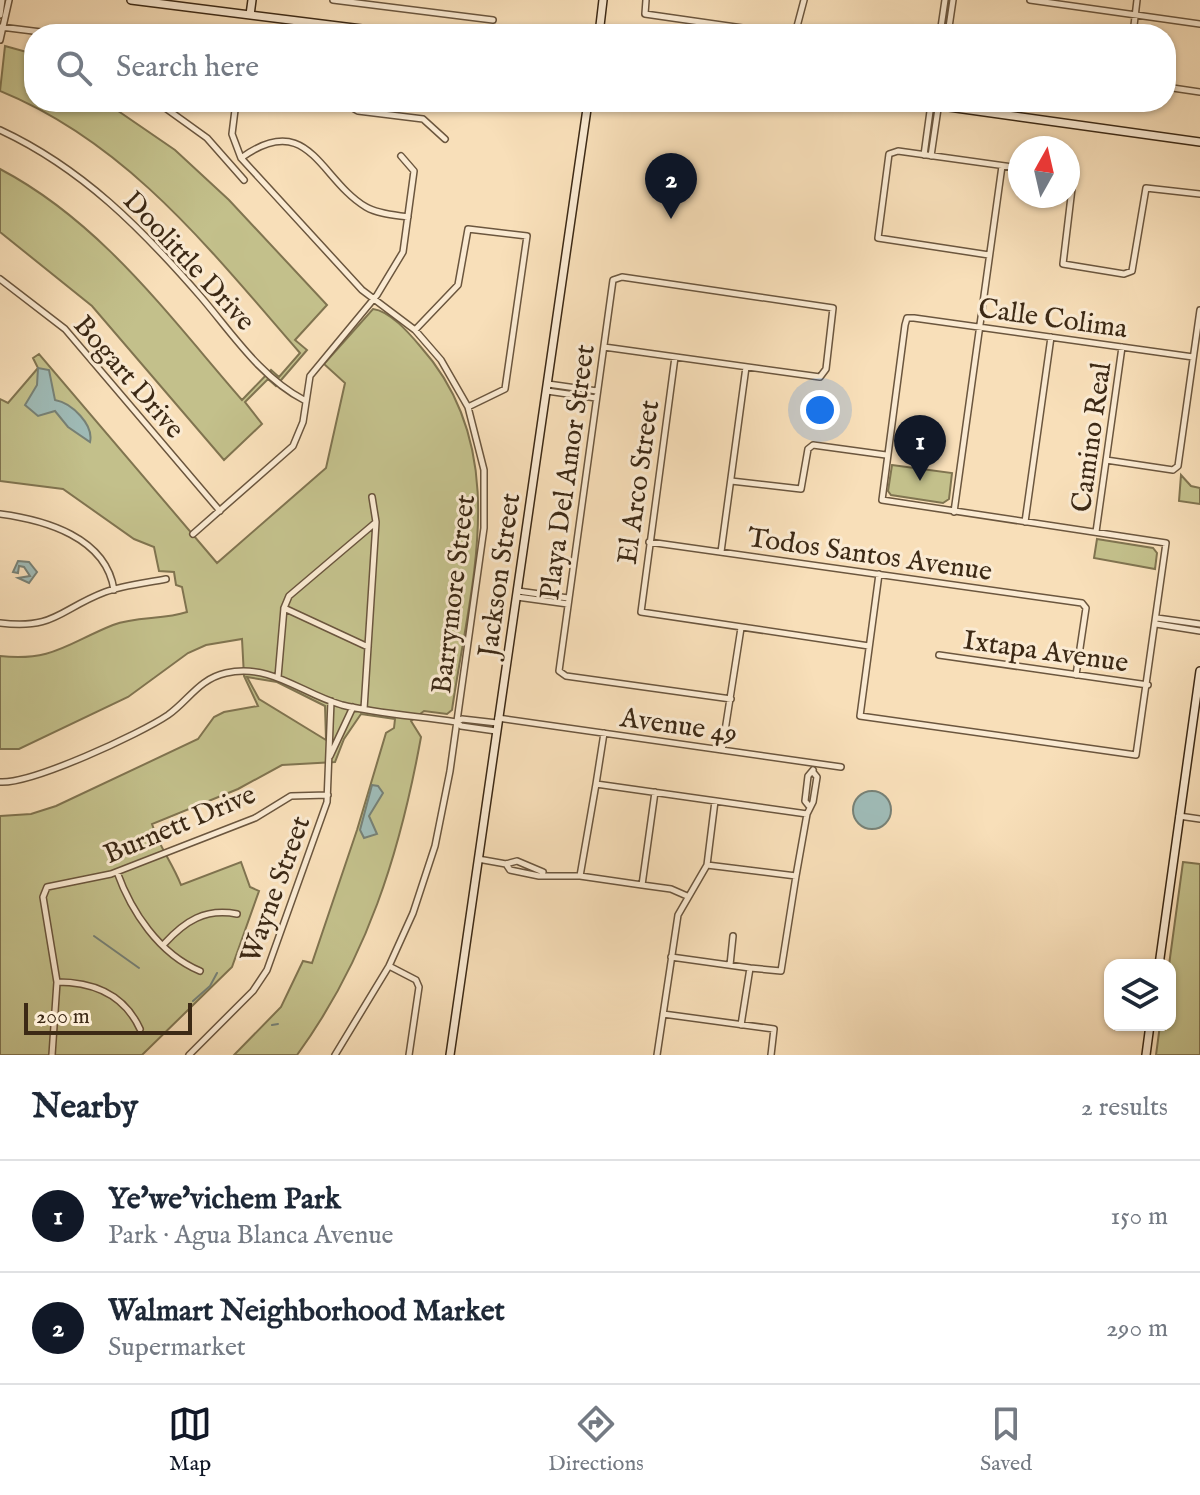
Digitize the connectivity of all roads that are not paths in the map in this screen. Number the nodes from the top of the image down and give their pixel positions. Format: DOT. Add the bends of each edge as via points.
graph roads {
  1 [pos="2,0"];
  2 [pos="9,0"];
  3 [pos="131,0"];
  4 [pos="252,0"];
  5 [pos="333,0"];
  6 [pos="408,0"];
  7 [pos="603,0"];
  8 [pos="646,0"];
  9 [pos="804,0"];
  10 [pos="945,0"];
  11 [pos="953,0"];
  12 [pos="1030,0"];
  13 [pos="1137,0"];
  14 [pos="407,10"];
  15 [pos="0,15"];
  16 [pos="250,15"];
  17 [pos="1135,15"];
  18 [pos="493,20"];
  19 [pos="322,24"];
  20 [pos="600,24"];
  21 [pos="714,24"];
  22 [pos="798,24"];
  23 [pos="941,24"];
  24 [pos="949,24"];
  25 [pos="1134,24"];
  26 [pos="1200,24"];
  27 [pos="1,29"];
  28 [pos="24,31"];
  29 [pos="0,40"];
  30 [pos="1176,88"];
  31 [pos="1200,92"];
  32 [pos="171,112"];
  33 [pos="235,112"];
  34 [pos="366,112"];
  35 [pos="587,112"];
  36 [pos="933,112"];
  37 [pos="934,112"];
  38 [pos="996,112"];
  39 [pos="0,130"];
  40 [pos="445,139"];
  41 [pos="1200,142"];
  42 [pos="924,155"];
  43 [pos="401,156"];
  44 [pos="931,156"];
  45 [pos="241,158"];
  46 [pos="1002,166"];
  47 [pos="1008,167"];
  48 [pos="244,180"];
  49 [pos="1200,194"];
  50 [pos="1067,208"];
  51 [pos="408,217"];
  52 [pos="990,255"];
  53 [pos="0,279"];
  54 [pos="373,300"];
  55 [pos="1200,314"];
  56 [pos="980,327"];
  57 [pos="415,330"];
  58 [pos="1051,337"];
  59 [pos="604,347"];
  60 [pos="1122,347"];
  61 [pos="675,357"];
  62 [pos="1193,357"];
  63 [pos="746,367"];
  64 [pos="547,387"];
  65 [pos="597,394"];
  66 [pos="304,400"];
  67 [pos="468,407"];
  68 [pos="886,455"];
  69 [pos="1106,460"];
  70 [pos="731,481"];
  71 [pos="372,497"];
  72 [pos="220,511"];
  73 [pos="954,512"];
  74 [pos="0,514"];
  75 [pos="376,522"];
  76 [pos="1025,522"];
  77 [pos="1096,532"];
  78 [pos="193,534"];
  79 [pos="649,542"];
  80 [pos="721,552"];
  81 [pos="879,574"];
  82 [pos="166,579"];
  83 [pos="114,590"];
  84 [pos="518,594"];
  85 [pos="568,601"];
  86 [pos="284,608"];
  87 [pos="1157,621"];
  88 [pos="0,623"];
  89 [pos="1200,624"];
  90 [pos="741,628"];
  91 [pos="1200,631"];
  92 [pos="869,646"];
  93 [pos="368,647"];
  94 [pos="939,655"];
  95 [pos="1200,671"];
  96 [pos="1076,675"];
  97 [pos="278,677"];
  98 [pos="1148,685"];
  99 [pos="731,699"];
  100 [pos="331,701"];
  101 [pos="353,707"];
  102 [pos="364,709"];
  103 [pos="456,722"];
  104 [pos="497,724"];
  105 [pos="604,733"];
  106 [pos="722,750"];
  107 [pos="330,757"];
  108 [pos="814,763"];
  109 [pos="841,767"];
  110 [pos="813,772"];
  111 [pos="0,782"];
  112 [pos="596,784"];
  113 [pos="807,790"];
  114 [pos="815,791"];
  115 [pos="655,792"];
  116 [pos="328,795"];
  117 [pos="715,801"];
  118 [pos="809,806"];
  119 [pos="807,814"];
  120 [pos="1179,816"];
  121 [pos="1200,819"];
  122 [pos="478,859"];
  123 [pos="506,864"];
  124 [pos="524,864"];
  125 [pos="707,865"];
  126 [pos="117,872"];
  127 [pos="522,873"];
  128 [pos="544,873"];
  129 [pos="580,876"];
  130 [pos="796,876"];
  131 [pos="642,885"];
  132 [pos="687,896"];
  133 [pos="237,914"];
  134 [pos="733,936"];
  135 [pos="164,944"];
  136 [pos="671,957"];
  137 [pos="1160,959"];
  138 [pos="730,965"];
  139 [pos="389,966"];
  140 [pos="750,968"];
  141 [pos="200,971"];
  142 [pos="57,982"];
  143 [pos="663,1014"];
  144 [pos="741,1025"];
  145 [pos="140,1029"];
  146 [pos="1149,1031"];
  147 [pos="52,1055"];
  148 [pos="189,1055"];
  149 [pos="335,1055"];
  150 [pos="409,1055"];
  151 [pos="450,1055"];
  152 [pos="657,1055"];
  153 [pos="771,1055"];
  154 [pos="1146,1055"];
  1 -- 15 [label="street"];
  2 -- 27 [label="street"];
  3 -- 16 [label="main road"];
  4 -- 16 [label="main road"];
  5 -- 14 [label="street"];
  6 -- 14 [label="street"];
  7 -- 20 [label="main road"];
  8 -- 21 [label="street" via="645,14"];
  9 -- 22 [label="street"];
  10 -- 23 [label="street"];
  11 -- 24 [label="street"];
  12 -- 17 [label="street"];
  13 -- 17 [label="street"];
  14 -- 18 [label="street"];
  16 -- 19 [label="main road"];
  17 -- 25 [label="street"];
  17 -- 26 [label="street"];
  27 -- 28 [label="street"];
  27 -- 29 [label="street"];
  30 -- 31 [label="street"];
  32 -- 48 [label="street" via="207,138"];
  33 -- 45 [label="street" via="232,134"];
  34 -- 40 [label="street" via="423,119"];
  35 -- 64 [label="main road, Jackson Street"];
  36 -- 42 [label="street"];
  37 -- 44 [label="street"];
  38 -- 41 [label="main road"];
  39 -- 66 [label="street, Doolittle Drive" via="65,166 125,213 261,367"];
  42 -- 44 [label="street"];
  42 -- 52 [label="street" via="890,152 878,238"];
  43 -- 51 [label="street" via="414,171"];
  44 -- 46 [label="street"];
  45 -- 51 [label="street" via="268,143 292,143 315,154 364,206"];
  45 -- 54 [label="street, Barrymore Street"];
  46 -- 47 [label="street"];
  46 -- 52 [label="street"];
  49 -- 50 [label="street" via="1146,188 1131,273 1063,264"];
  51 -- 54 [label="street" via="403,252"];
  52 -- 56 [label="street"];
  53 -- 72 [label="street, Bogart Drive" via="69,333"];
  54 -- 57 [label="street, Barrymore Street"];
  54 -- 66 [label="street" via="315,369"];
  55 -- 62 [label="street"];
  56 -- 58 [label="street, Calle Colima"];
  56 -- 68 [label="street, Calle Colima" via="907,318"];
  56 -- 73 [label="street"];
  57 -- 67 [label="street, Barrymore Street" via="451,374"];
  57 -- 67 [label="street" via="458,285 468,229 527,236 505,389"];
  58 -- 60 [label="street, Calle Colima"];
  58 -- 76 [label="street"];
  59 -- 61 [label="street"];
  59 -- 63 [label="street, Playa Del Amor Street" via="615,277 833,308 823,376"];
  59 -- 65 [label="street, Playa Del Amor Street"];
  60 -- 62 [label="street, Calle Colima"];
  60 -- 69 [label="street, Camino Real"];
  61 -- 63 [label="street"];
  61 -- 79 [label="street, El Arco Street"];
  62 -- 69 [label="street" via="1176,469"];
  63 -- 70 [label="street"];
  64 -- 65 [label="street"];
  64 -- 84 [label="main road, Jackson Street"];
  65 -- 85 [label="street, Playa Del Amor Street"];
  66 -- 72 [label="street" via="303,422 293,446"];
  67 -- 103 [label="street, Barrymore Street" via="482,458 486,500"];
  68 -- 70 [label="street" via="813,445 801,489"];
  68 -- 73 [label="street" via="882,500"];
  69 -- 77 [label="street, Camino Real"];
  70 -- 80 [label="street"];
  71 -- 75 [label="street"];
  72 -- 78 [label="street"];
  73 -- 76 [label="street"];
  74 -- 83 [label="street" via="40,520 68,533 102,558"];
  75 -- 86 [label="street" via="289,596"];
  75 -- 93 [label="street"];
  76 -- 77 [label="street"];
  77 -- 87 [label="street" via="1166,543"];
  79 -- 80 [label="street, Todos Santos Avenue"];
  79 -- 90 [label="street, El Arco Street" via="641,612"];
  80 -- 81 [label="street, Todos Santos Avenue"];
  81 -- 92 [label="street"];
  81 -- 96 [label="street, Todos Santos Avenue" via="1085,605"];
  82 -- 83 [label="street"];
  83 -- 88 [label="street" via="43,623"];
  84 -- 85 [label="street"];
  84 -- 104 [label="main road, Jackson Street"];
  85 -- 99 [label="street, Playa Del Amor Street" via="559,673"];
  86 -- 93 [label="street"];
  86 -- 97 [label="street"];
  87 -- 89 [label="street"];
  87 -- 91 [label="street"];
  87 -- 98 [label="street"];
  90 -- 92 [label="street"];
  90 -- 99 [label="street"];
  92 -- 98 [label="street" via="860,716 1136,755"];
  93 -- 102 [label="street"];
  94 -- 96 [label="street, Ixtapa Avenue"];
  95 -- 120 [label="main road"];
  96 -- 98 [label="street, Ixtapa Avenue"];
  97 -- 100 [label="street, Avenue 49"];
  97 -- 111 [label="street, Avenue 49" via="249,671 212,678 158,721 37,777"];
  99 -- 106 [label="street"];
  100 -- 101 [label="street, Avenue 49"];
  100 -- 107 [label="street, Wayne Street"];
  101 -- 102 [label="street, Avenue 49"];
  101 -- 107 [label="street, Wayne Street"];
  102 -- 103 [label="street, Avenue 49"];
  103 -- 104 [label="street, Avenue 49"];
  103 -- 139 [label="street, Barrymore Street" via="435,846"];
  104 -- 105 [label="street, Avenue 49" via="512,720"];
  104 -- 122 [label="main road, Jackson Street"];
  105 -- 106 [label="street, Avenue 49"];
  105 -- 112 [label="street"];
  106 -- 108 [label="street, Avenue 49"];
  107 -- 116 [label="street, Wayne Street"];
  108 -- 109 [label="street, Avenue 49"];
  108 -- 110 [label="street"];
  110 -- 113 [label="street"];
  110 -- 114 [label="street"];
  112 -- 115 [label="street"];
  112 -- 129 [label="street"];
  113 -- 114 [label="street"];
  113 -- 118 [label="street"];
  114 -- 118 [label="street"];
  115 -- 117 [label="street"];
  115 -- 131 [label="street"];
  116 -- 126 [label="street, Burnett Drive" via="291,796 255,818"];
  116 -- 148 [label="street, Wayne Street" via="261,981"];
  117 -- 119 [label="street"];
  117 -- 125 [label="street"];
  118 -- 119 [label="street"];
  119 -- 130 [label="street"];
  120 -- 121 [label="street"];
  120 -- 137 [label="main road"];
  122 -- 123 [label="street"];
  122 -- 151 [label="main road, Jackson Street"];
  123 -- 124 [label="street"];
  123 -- 127 [label="street"];
  124 -- 127 [label="street"];
  124 -- 128 [label="street"];
  125 -- 130 [label="street"];
  125 -- 132 [label="street"];
  126 -- 135 [label="street" via="135,914"];
  126 -- 142 [label="street, Burnett Drive" via="45,890"];
  127 -- 128 [label="street"];
  128 -- 129 [label="street"];
  129 -- 131 [label="street"];
  130 -- 140 [label="street" via="781,971"];
  131 -- 132 [label="street"];
  132 -- 136 [label="street"];
  133 -- 135 [label="street" via="199,915"];
  134 -- 138 [label="street"];
  135 -- 141 [label="street"];
  136 -- 138 [label="street"];
  136 -- 143 [label="street"];
  138 -- 140 [label="street"];
  139 -- 149 [label="street, Barrymore Street"];
  139 -- 150 [label="street" via="416,980 419,987"];
  140 -- 144 [label="street"];
  142 -- 145 [label="street" via="103,990 126,1007"];
  142 -- 147 [label="street"];
  143 -- 144 [label="street"];
  143 -- 152 [label="street"];
  144 -- 153 [label="street" via="774,1029"];
  146 -- 154 [label="main road"];
}
